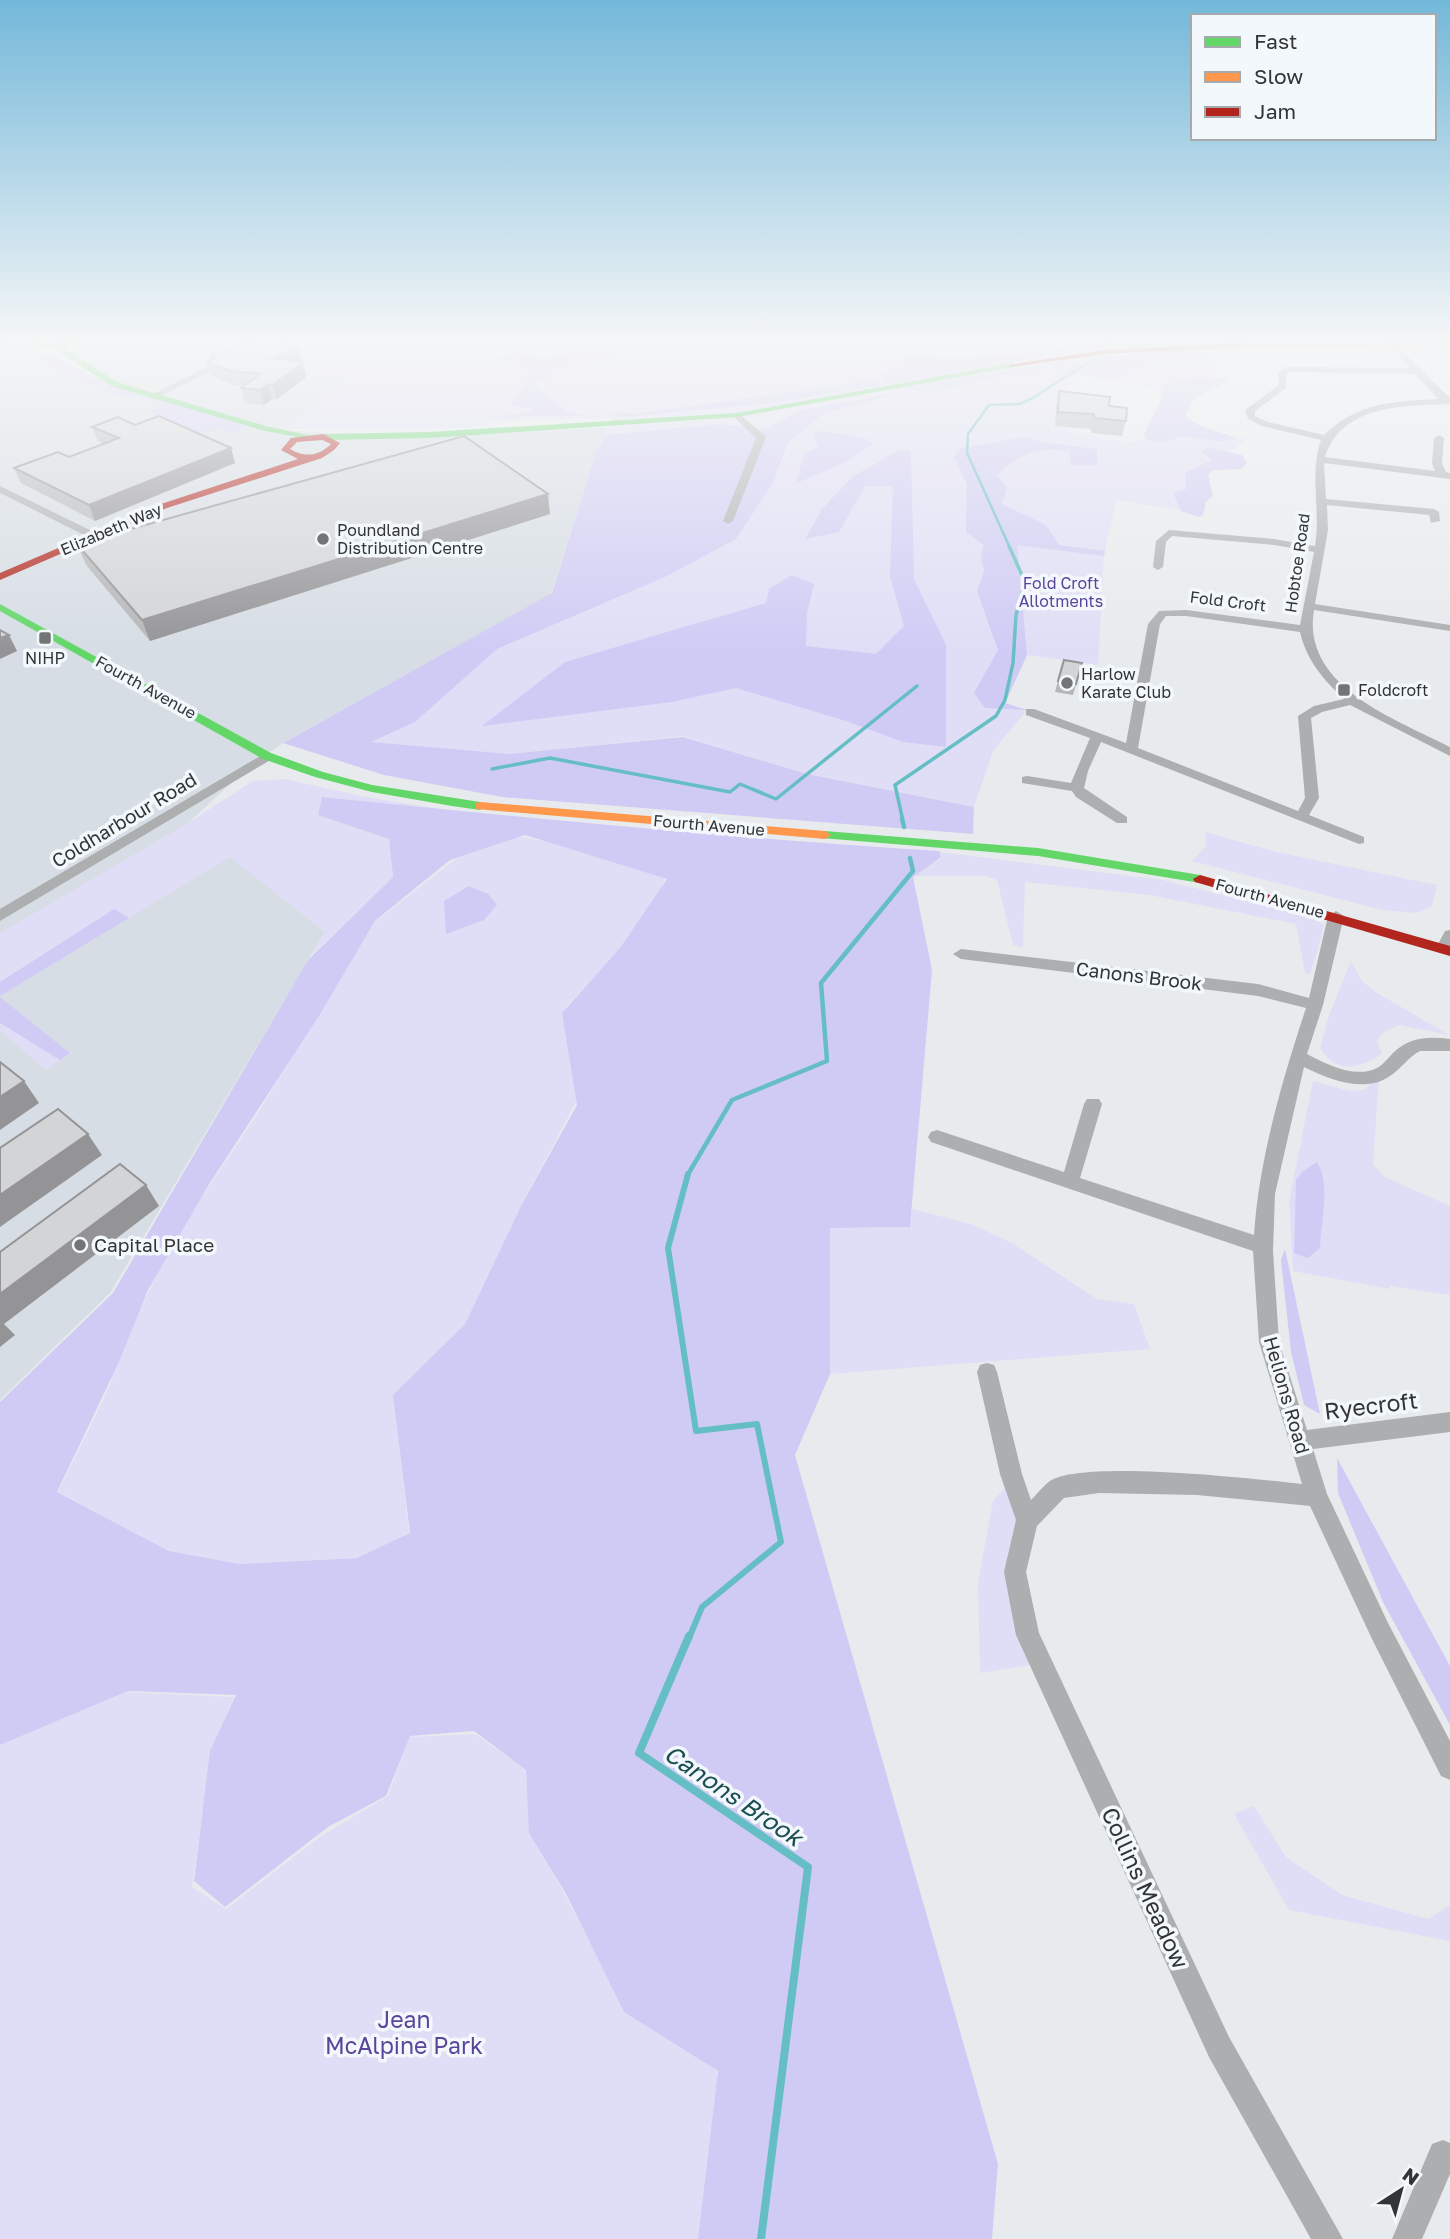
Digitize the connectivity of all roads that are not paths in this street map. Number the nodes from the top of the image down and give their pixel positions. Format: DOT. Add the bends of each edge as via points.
graph roads {
  1 [pos="280,442"];
  2 [pos="292,442"];
  3 [pos="324,442"];
  4 [pos="759,442"];
  5 [pos="1325,442"];
  6 [pos="1439,442"];
  7 [pos="286,450"];
  8 [pos="312,457"];
  9 [pos="1319,459"];
  10 [pos="264,472"];
  11 [pos="1446,476"];
  12 [pos="0,489"];
  13 [pos="1322,502"];
  14 [pos="728,521"];
  15 [pos="1435,521"];
  16 [pos="94,536"];
  17 [pos="1319,550"];
  18 [pos="1158,567"];
  19 [pos="0,577"];
  20 [pos="1309,606"];
  21 [pos="0,607"];
  22 [pos="1450,628"];
  23 [pos="1305,629"];
  24 [pos="1353,701"];
  25 [pos="1030,712"];
  26 [pos="1097,736"];
  27 [pos="1447,746"];
  28 [pos="1131,749"];
  29 [pos="267,756"];
  30 [pos="1027,780"];
  31 [pos="1077,788"];
  32 [pos="1301,817"];
  33 [pos="1122,820"];
  34 [pos="1359,840"];
  35 [pos="0,916"];
  36 [pos="1336,916"];
  37 [pos="1448,944"];
  38 [pos="961,954"];
  39 [pos="1315,1005"];
  40 [pos="1450,1045"];
  41 [pos="1298,1057"];
  42 [pos="1093,1104"];
  43 [pos="937,1138"];
  44 [pos="1070,1182"];
  45 [pos="1264,1246"];
  46 [pos="987,1372"];
  47 [pos="1450,1422"];
  48 [pos="1299,1441"];
  49 [pos="1317,1496"];
  50 [pos="1027,1520"];
  51 [pos="1450,1767"];
  52 [pos="1443,2155"];
  53 [pos="1328,2239"];
  54 [pos="1407,2239"];
  1 -- 7 [label="main road"];
  2 -- 7 [label="main road, Elizabeth Way"];
  3 -- 8 [label="main road, Elizabeth Way" via="327,453"];
  4 -- 14 [label="street"];
  5 -- 9 [label="street, Hobtoe Road"];
  6 -- 11 [label="street" via="1437,463"];
  7 -- 8 [label="main road" via="297,457"];
  7 -- 10 [label="main road, Elizabeth Way"];
  8 -- 10 [label="main road, Elizabeth Way"];
  9 -- 11 [label="street"];
  9 -- 13 [label="street, Hobtoe Road"];
  10 -- 16 [label="main road, Elizabeth Way"];
  12 -- 16 [label="street"];
  13 -- 15 [label="street" via="1434,512"];
  13 -- 17 [label="street, Hobtoe Road"];
  16 -- 19 [label="main road, Elizabeth Way"];
  17 -- 18 [label="street" via="1169,533 1161,541"];
  17 -- 20 [label="street, Hobtoe Road"];
  20 -- 22 [label="street"];
  20 -- 23 [label="street, Hobtoe Road"];
  21 -- 29 [label="main road, Fourth Avenue"];
  23 -- 24 [label="street, Hobtoe Road" via="1310,649 1326,676"];
  23 -- 28 [label="street, Fold Croft" via="1163,612 1154,624"];
  24 -- 27 [label="street, Hobtoe Road"];
  24 -- 32 [label="street" via="1304,716 1311,798"];
  25 -- 26 [label="street"];
  26 -- 28 [label="street"];
  26 -- 31 [label="street"];
  28 -- 32 [label="street"];
  29 -- 35 [label="street, Coldharbour Road"];
  29 -- 36 [label="main road, Fourth Avenue" via="309,773 417,798 1038,852 1206,880"];
  30 -- 31 [label="street"];
  31 -- 33 [label="street"];
  32 -- 34 [label="street"];
  36 -- 37 [label="main road, Fourth Avenue"];
  36 -- 39 [label="street, Helions Road"];
  38 -- 39 [label="street, Canons Brook" via="1258,990"];
  39 -- 41 [label="street, Helions Road"];
  40 -- 41 [label="street" via="1434,1042 1409,1047 1382,1073 1357,1078 1330,1073"];
  41 -- 45 [label="street, Helions Road" via="1266,1194"];
  42 -- 44 [label="street"];
  43 -- 44 [label="street"];
  44 -- 45 [label="street"];
  45 -- 48 [label="street, Helions Road" via="1269,1342"];
  46 -- 50 [label="street"];
  47 -- 48 [label="street, Ryecroft"];
  48 -- 49 [label="street, Helions Road"];
  49 -- 50 [label="street" via="1198,1484 1099,1482 1058,1488"];
  49 -- 51 [label="street, Helions Road"];
  50 -- 53 [label="street, Collins Meadow" via="1015,1572 1028,1635 1219,2047"];
  52 -- 54 [label="street"];
}
